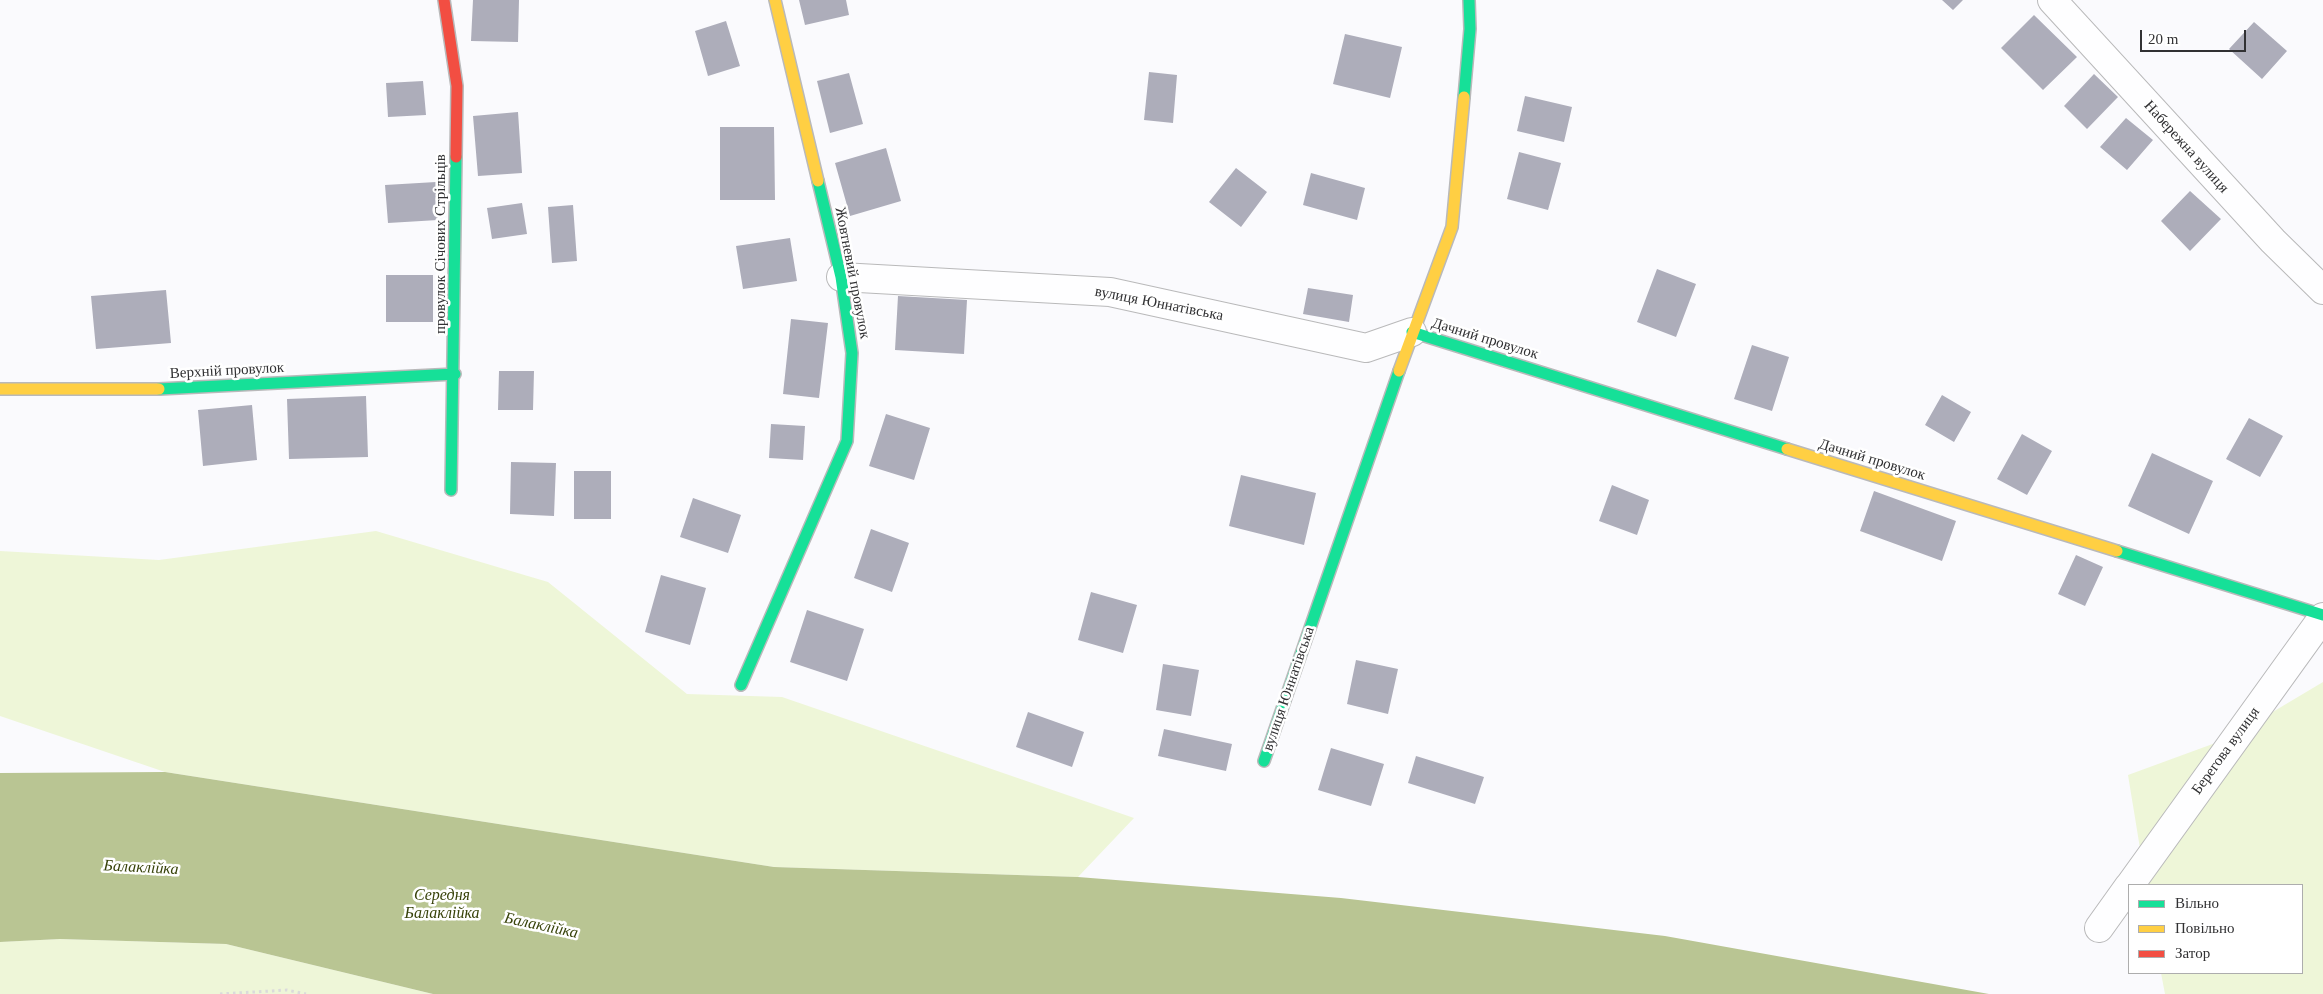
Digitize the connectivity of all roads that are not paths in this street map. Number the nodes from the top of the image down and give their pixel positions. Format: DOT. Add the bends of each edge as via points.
graph roads {
  1 [pos="444,0"];
  2 [pos="775,0"];
  3 [pos="1469,0"];
  4 [pos="2052,0"];
  5 [pos="841,277"];
  6 [pos="2323,290"];
  7 [pos="1412,332"];
  8 [pos="454,374"];
  9 [pos="0,389"];
  10 [pos="451,490"];
  11 [pos="2323,616"];
  12 [pos="741,685"];
  13 [pos="1264,761"];
  14 [pos="2131,884"];
  15 [pos="2128,889"];
  16 [pos="2099,928"];
  1 -- 8 [label="street, провулок Січових Стрільців" via="457,86"];
  2 -- 5 [label="street, Жовтневий провулок"];
  3 -- 7 [label="street, вулиця Юннатівська" via="1470,29 1452,227"];
  4 -- 6 [label="street, Набережна вулиця" via="2273,241"];
  5 -- 7 [label="street, вулиця Юннатівська" via="1110,292 1366,348"];
  5 -- 12 [label="street, Жовтневий провулок" via="852,353 847,441"];
  7 -- 11 [label="street, Дачний провулок"];
  7 -- 13 [label="street, вулиця Юннатівська"];
  8 -- 9 [label="street, Верхній провулок" via="154,389"];
  8 -- 10 [label="street, провулок Січових Стрільців"];
  11 -- 14 [label="street, Берегова вулиця"];
  15 -- 16 [label="street, Берегова вулиця"];
}
